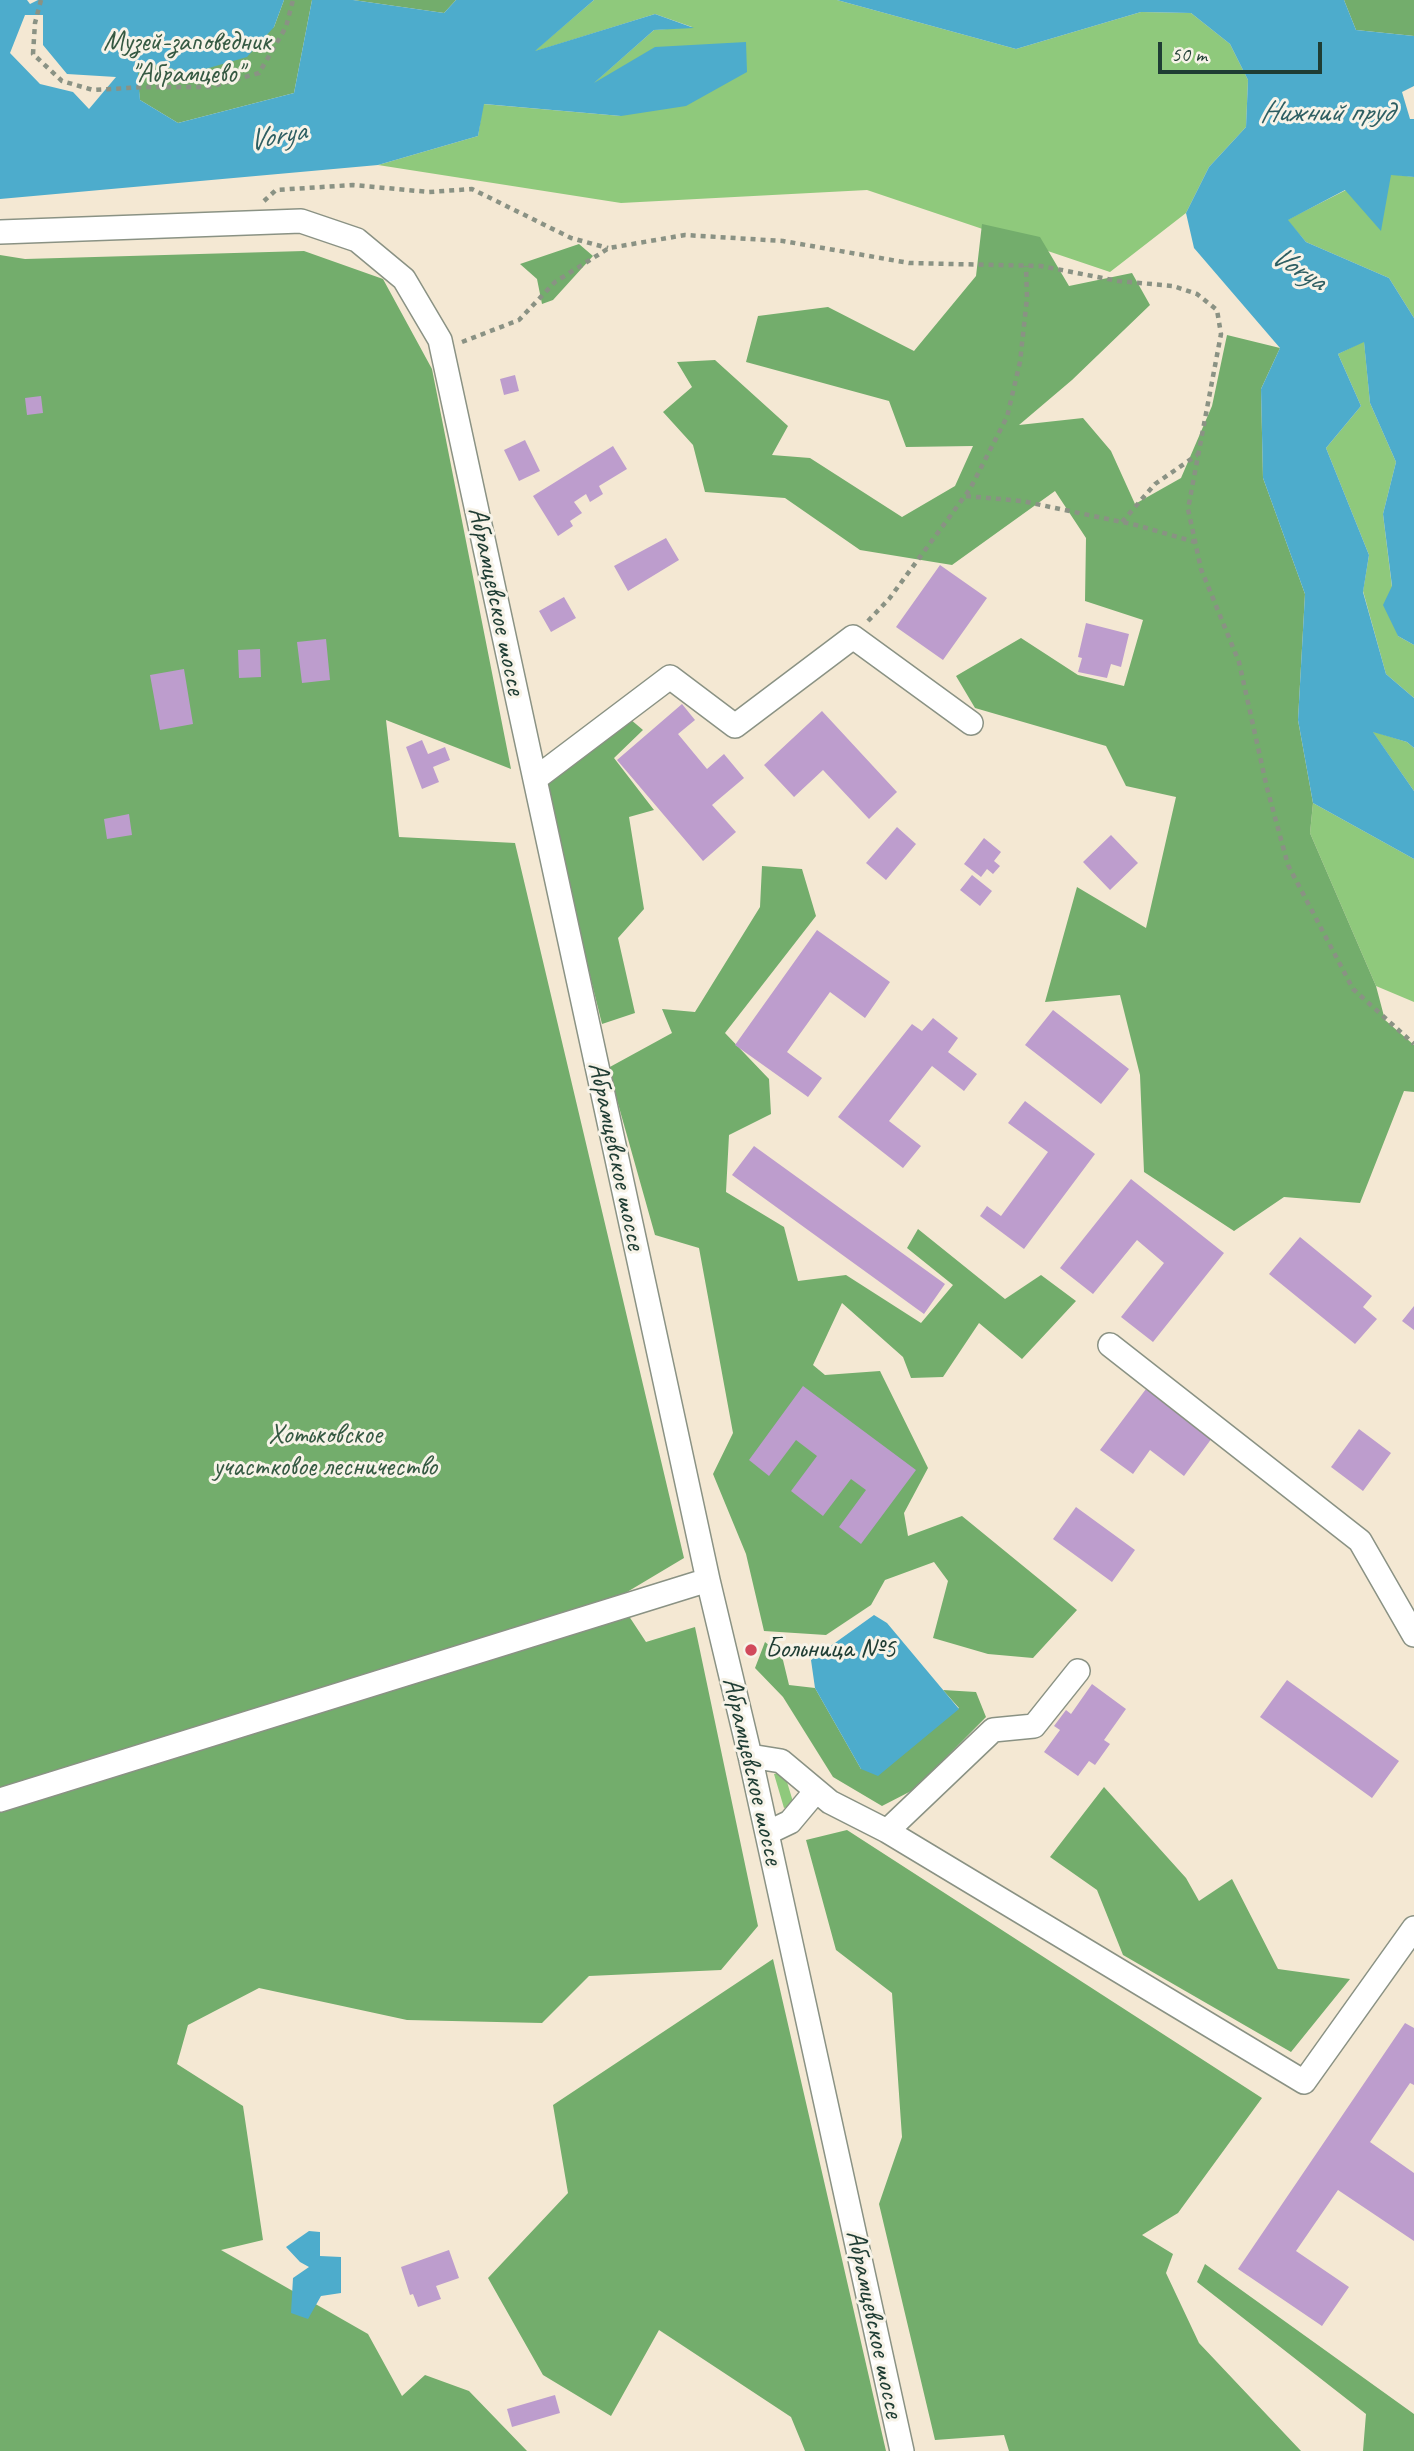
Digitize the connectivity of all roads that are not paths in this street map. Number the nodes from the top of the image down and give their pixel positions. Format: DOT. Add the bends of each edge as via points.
graph roads {
  1 [pos="0,232"];
  2 [pos="971,723"];
  3 [pos="535,779"];
  4 [pos="1110,1345"];
  5 [pos="708,1580"];
  6 [pos="1414,1635"];
  7 [pos="1078,1671"];
  8 [pos="750,1756"];
  9 [pos="816,1791"];
  10 [pos="0,1800"];
  11 [pos="887,1831"];
  12 [pos="767,1833"];
  13 [pos="1410,1940"];
  14 [pos="902,2451"];
  1 -- 3 [label="street, Абрамцевское шоссе" via="300,221 357,240 404,279 440,340"];
  2 -- 3 [label="street" via="853,637 735,726 670,677"];
  3 -- 5 [label="street, Абрамцевское шоссе"];
  4 -- 6 [label="street" via="1360,1541"];
  5 -- 8 [label="street, Абрамцевское шоссе"];
  5 -- 10 [label="street"];
  7 -- 11 [label="street" via="1034,1726 992,1730"];
  8 -- 9 [label="street" via="781,1760"];
  8 -- 12 [label="street, Абрамцевское шоссе"];
  9 -- 11 [label="street"];
  9 -- 12 [label="street" via="790,1822"];
  11 -- 13 [label="street" via="1304,2082"];
  12 -- 14 [label="street, Абрамцевское шоссе"];
}
